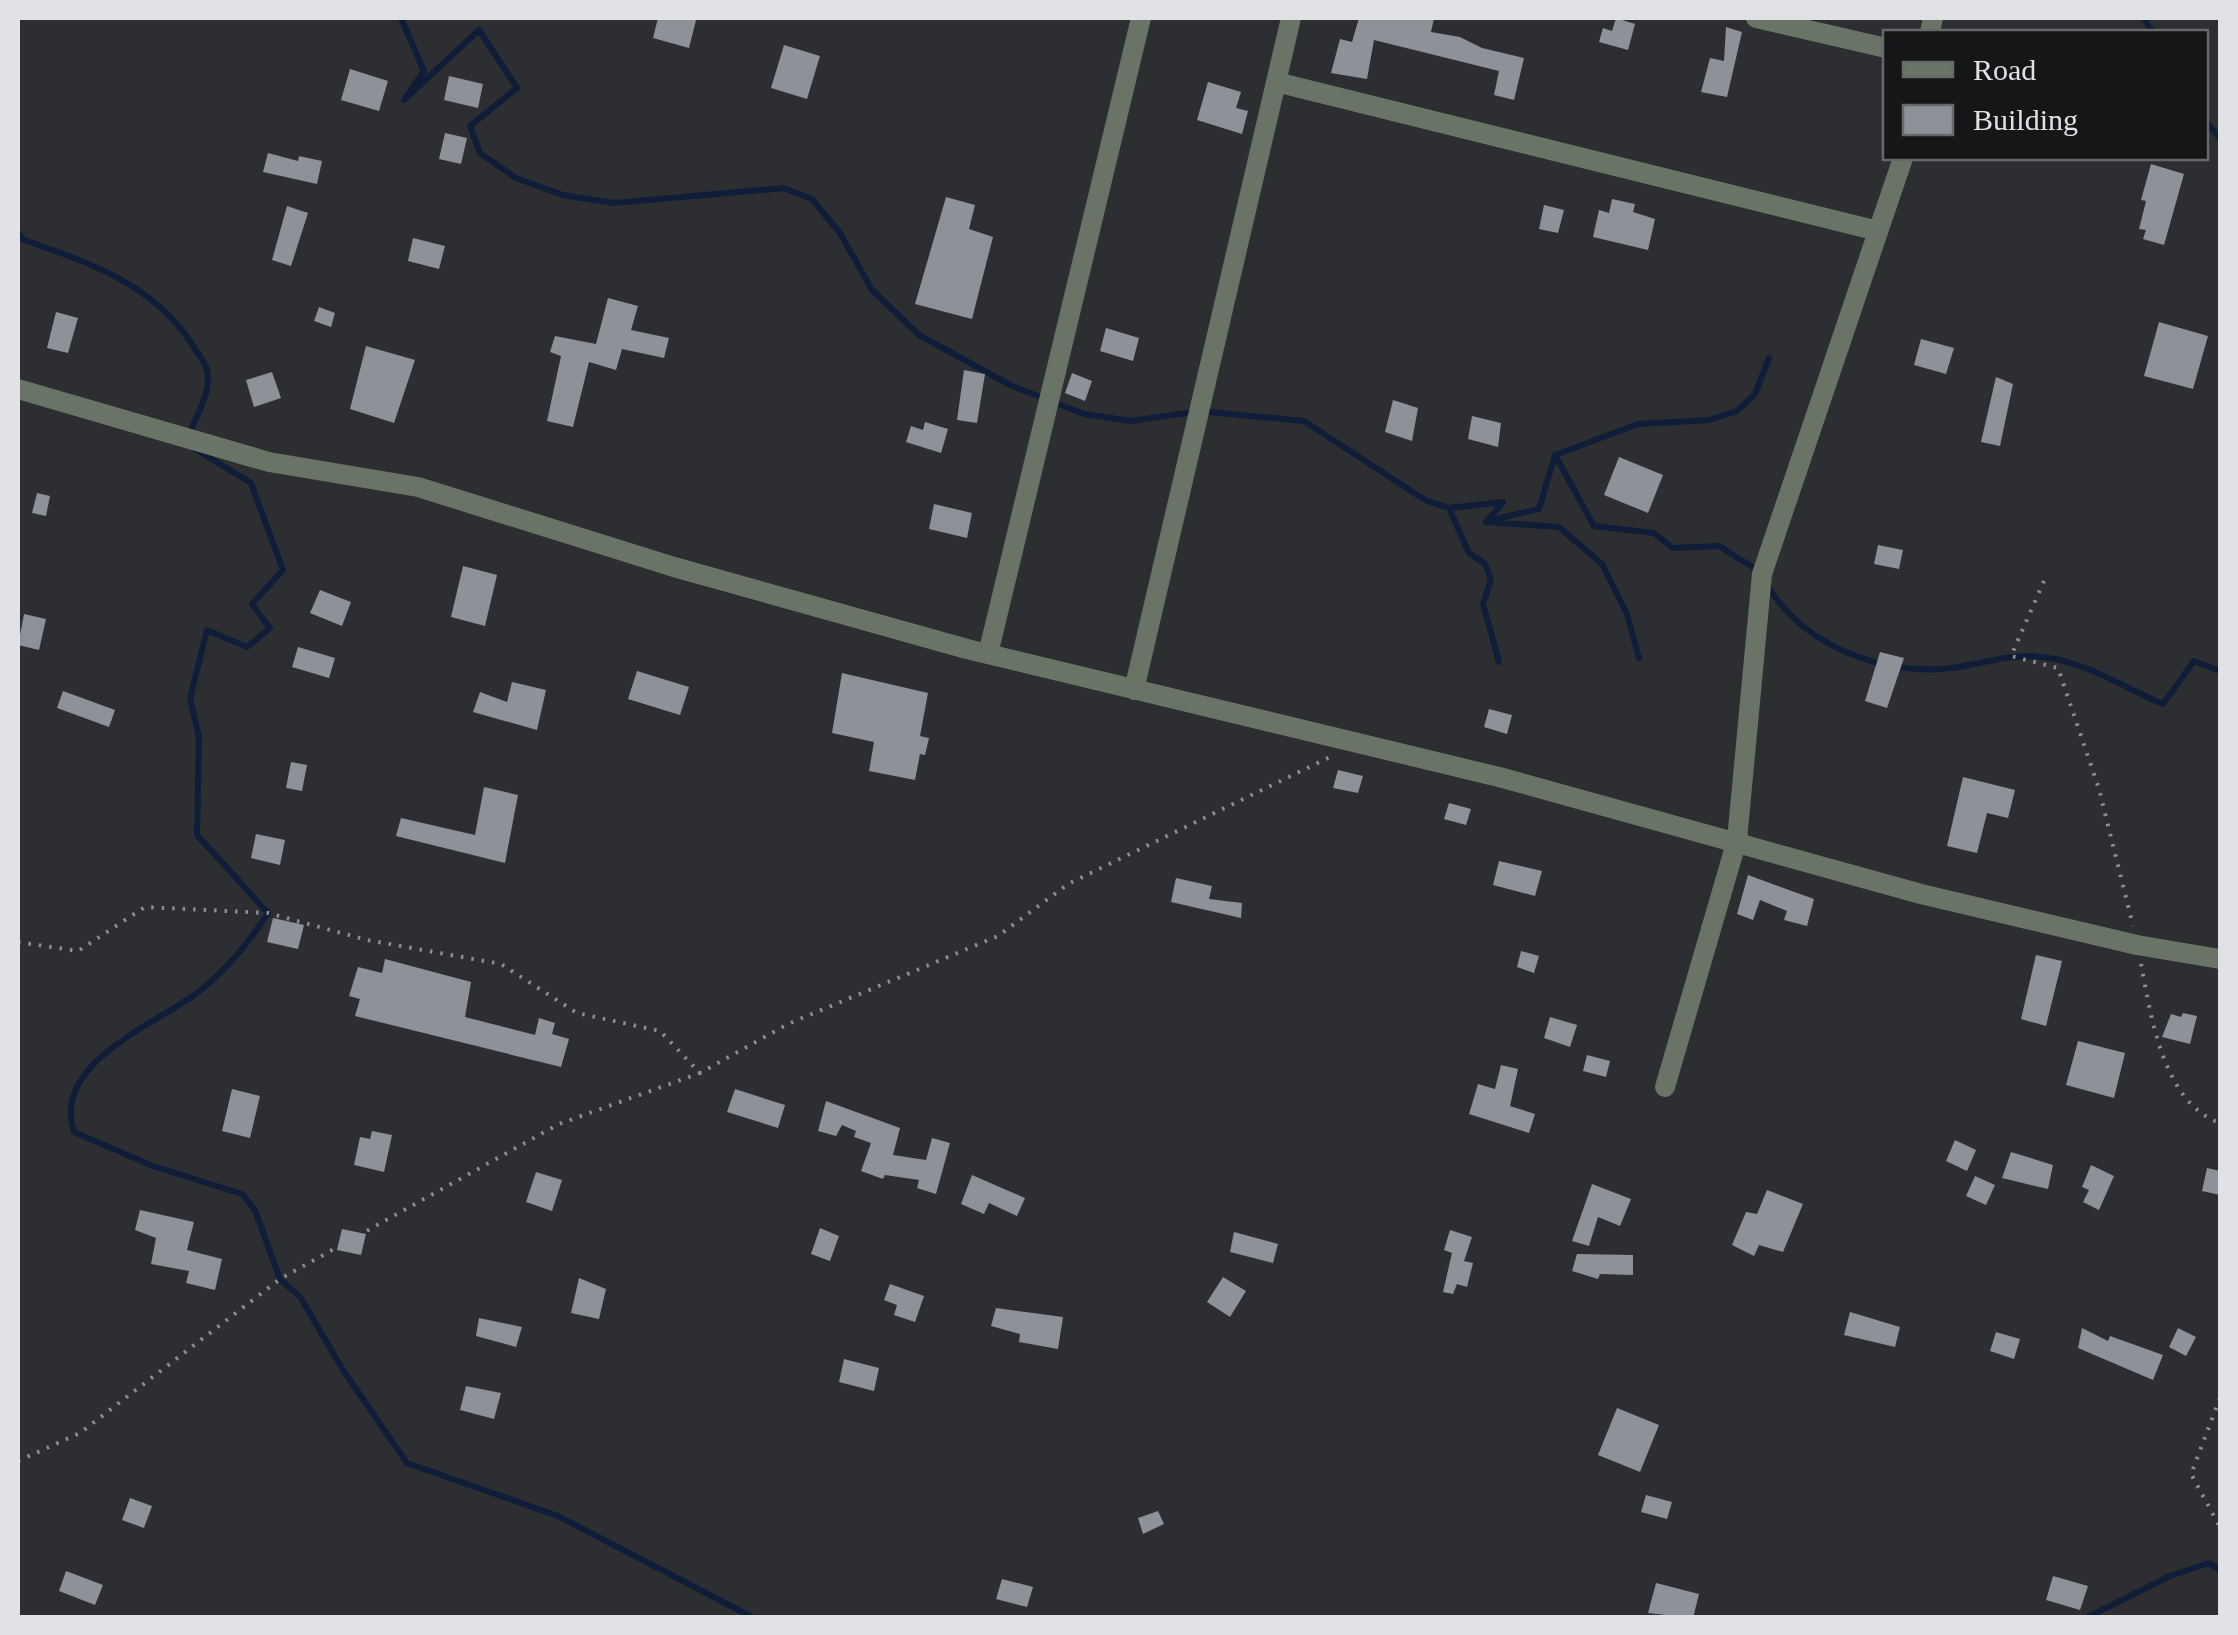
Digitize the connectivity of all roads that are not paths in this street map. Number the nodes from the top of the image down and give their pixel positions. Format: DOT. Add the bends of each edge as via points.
graph roads {
  1 [pos="1141,18"];
  2 [pos="1291,18"];
  3 [pos="1756,18"];
  4 [pos="1883,47"];
  5 [pos="1276,82"];
  6 [pos="1902,160"];
  7 [pos="1878,231"];
  8 [pos="18,389"];
  9 [pos="988,654"];
  10 [pos="1134,690"];
  11 [pos="1737,840"];
  12 [pos="2220,959"];
  13 [pos="1665,1086"];
  1 -- 9 [label="street"];
  2 -- 5 [label="street"];
  3 -- 4 [label="street"];
  5 -- 7 [label="street"];
  5 -- 10 [label="street"];
  6 -- 7 [label="street"];
  7 -- 11 [label="street" via="1762,574"];
  8 -- 9 [label="street" via="269,462 418,486 674,568"];
  9 -- 10 [label="street"];
  10 -- 11 [label="street"];
  11 -- 12 [label="street" via="1921,894"];
  11 -- 13 [label="street"];
}
